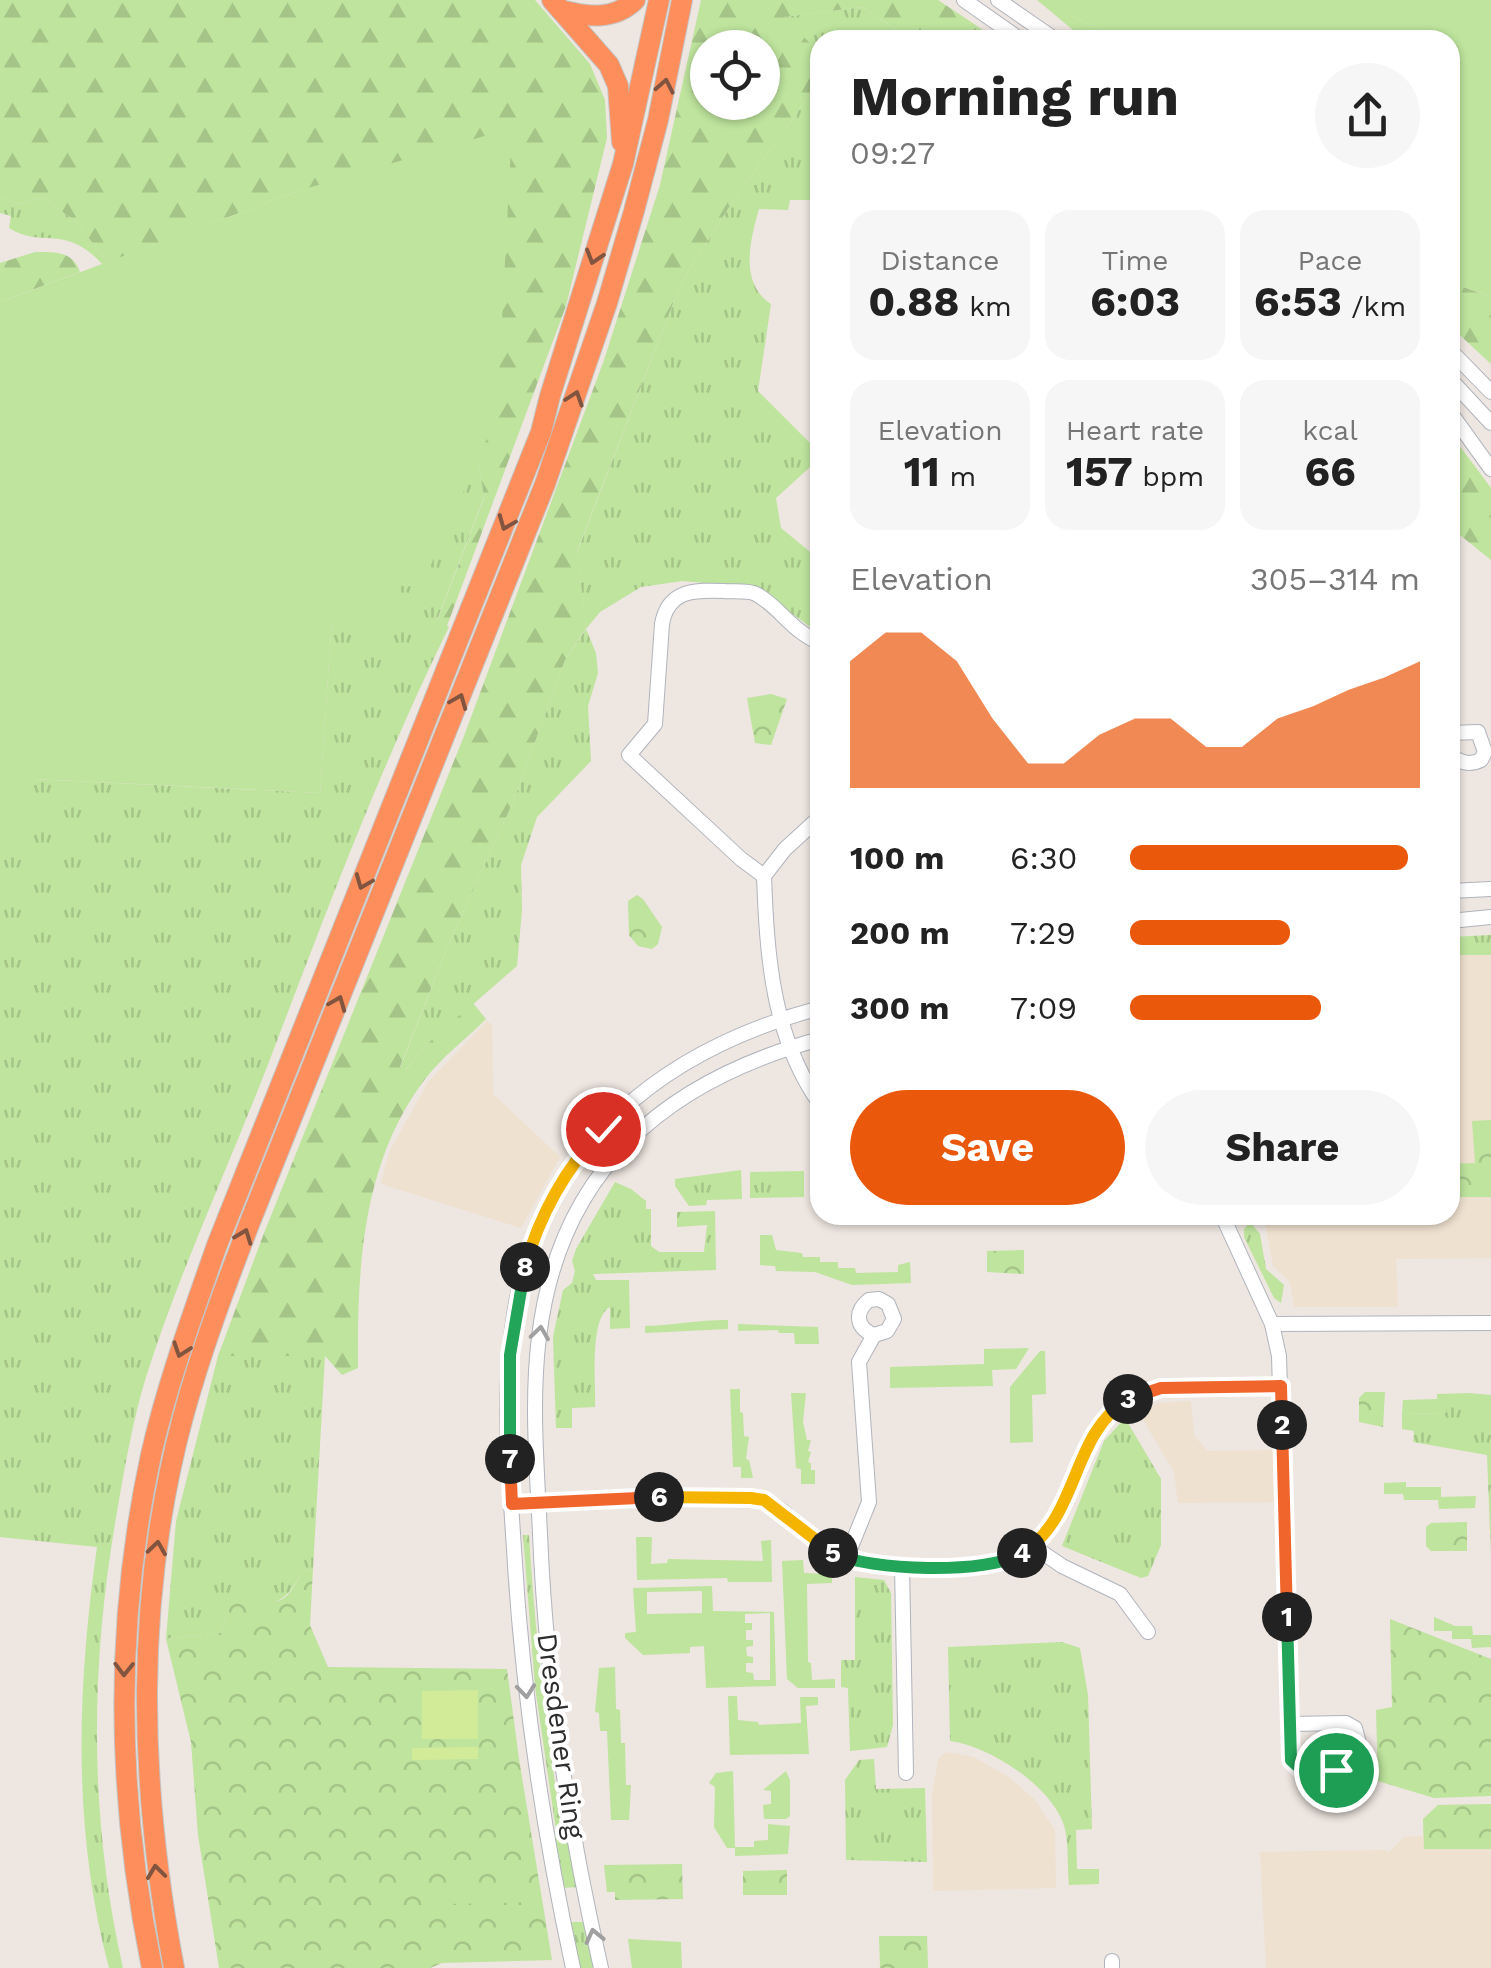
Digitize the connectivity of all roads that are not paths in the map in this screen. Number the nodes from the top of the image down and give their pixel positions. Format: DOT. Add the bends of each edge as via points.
graph roads {
  1 [pos="635,0"];
  2 [pos="660,0"];
  3 [pos="682,0"];
  4 [pos="964,0"];
  5 [pos="998,0"];
  6 [pos="558,5"];
  7 [pos="1007,30"];
  8 [pos="1042,30"];
  9 [pos="624,164"];
  10 [pos="1460,360"];
  11 [pos="1460,390"];
  12 [pos="1491,392"];
  13 [pos="1491,423"];
  14 [pos="1460,426"];
  15 [pos="1491,469"];
  16 [pos="810,638"];
  17 [pos="1460,733"];
  18 [pos="1460,761"];
  19 [pos="810,826"];
  20 [pos="764,876"];
  21 [pos="1491,889"];
  22 [pos="1460,891"];
  23 [pos="1491,917"];
  24 [pos="1460,920"];
  25 [pos="810,1011"];
  26 [pos="780,1020"];
  27 [pos="810,1042"];
  28 [pos="791,1047"];
  29 [pos="810,1087"];
  30 [pos="1227,1225"];
  31 [pos="1491,1323"];
  32 [pos="1272,1324"];
  33 [pos="874,1335"];
  34 [pos="1281,1386"];
  35 [pos="538,1502"];
  36 [pos="512,1504"];
  37 [pos="1033,1546"];
  38 [pos="846,1559"];
  39 [pos="902,1566"];
  40 [pos="1148,1632"];
  41 [pos="1290,1724"];
  42 [pos="906,1773"];
  43 [pos="152,1968"];
  44 [pos="174,1968"];
  45 [pos="574,1968"];
  46 [pos="601,1968"];
  1 -- 6 [label="highway" via="598,16"];
  2 -- 9 [label="highway"];
  44 -- 3 [label="highway, one-way" via="149,1811 145,1684 156,1552 183,1419 250,1222 545,484 634,212"];
  4 -- 7 [label="street"];
  5 -- 8 [label="street"];
  6 -- 9 [label="highway" via="618,86"];
  9 -- 43 [label="highway, one-way" via="541,432 217,1245 151,1454 134,1547 124,1737 136,1892"];
  10 -- 12 [label="street"];
  11 -- 13 [label="street"];
  14 -- 15 [label="street"];
  16 -- 20 [label="street" via="756,594 694,590 678,596 662,624 655,724 629,755"];
  17 -- 18 [label="street" via="1478,732 1485,752 1475,763"];
  19 -- 20 [label="street"];
  20 -- 26 [label="street" via="768,965"];
  21 -- 22 [label="street"];
  23 -- 24 [label="street"];
  25 -- 26 [label="street, Dresdener Ring"];
  26 -- 28 [label="street"];
  26 -- 36 [label="street, Dresdener Ring" via="712,1048 651,1084 590,1142 557,1190 528,1256 514,1319 508,1392"];
  27 -- 28 [label="street, Dresdener Ring"];
  28 -- 29 [label="street"];
  35 -- 28 [label="street, Dresdener Ring, one-way" via="538,1337 572,1220 613,1158 670,1104 716,1076"];
  30 -- 32 [label="street"];
  31 -- 32 [label="street"];
  32 -- 34 [label="street"];
  33 -- 38 [label="street" via="859,1362 869,1502"];
  34 -- 37 [label="street" via="1161,1388 1122,1402 1089,1438 1057,1520"];
  34 -- 41 [label="street"];
  35 -- 36 [label="street"];
  35 -- 38 [label="street" via="751,1498 776,1506"];
  46 -- 35 [label="street, Dresdener Ring, one-way" via="559,1743"];
  36 -- 45 [label="street, Dresdener Ring, one-way" via="532,1743"];
  37 -- 39 [label="street" via="993,1564"];
  37 -- 40 [label="street" via="1120,1594"];
  38 -- 39 [label="street"];
  39 -- 42 [label="street"];
  41 -- 41 [label="street" via="1355,1728 1356,1765 1296,1767"];
}
